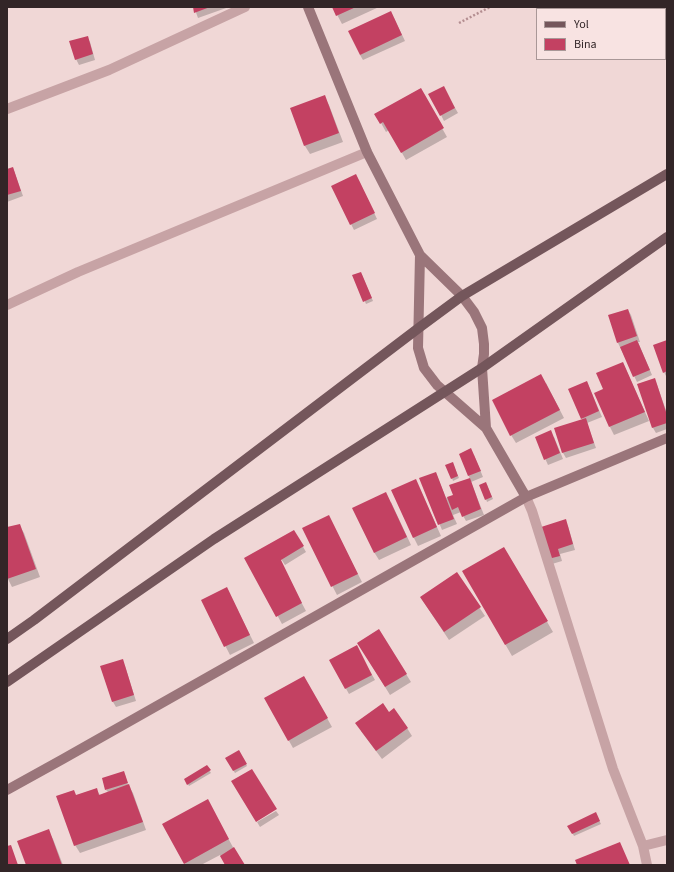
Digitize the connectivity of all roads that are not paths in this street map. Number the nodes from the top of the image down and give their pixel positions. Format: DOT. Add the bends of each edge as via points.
graph roads {
  1 [pos="245,7"];
  2 [pos="308,7"];
  3 [pos="7,109"];
  4 [pos="367,152"];
  5 [pos="667,174"];
  6 [pos="667,237"];
  7 [pos="420,255"];
  8 [pos="462,296"];
  9 [pos="7,305"];
  10 [pos="420,327"];
  11 [pos="482,368"];
  12 [pos="445,392"];
  13 [pos="486,428"];
  14 [pos="667,438"];
  15 [pos="526,497"];
  16 [pos="7,639"];
  17 [pos="7,682"];
  18 [pos="7,790"];
  19 [pos="667,840"];
  20 [pos="643,846"];
  21 [pos="647,865"];
  1 -- 3 [label="street" via="110,70"];
  2 -- 4 [label="main road"];
  4 -- 7 [label="main road"];
  4 -- 9 [label="street" via="78,272"];
  5 -- 8 [label="main road"];
  6 -- 11 [label="main road"];
  7 -- 8 [label="main road"];
  7 -- 10 [label="main road"];
  8 -- 10 [label="main road"];
  8 -- 11 [label="main road" via="482,328"];
  10 -- 12 [label="main road" via="420,358 430,377"];
  10 -- 16 [label="main road"];
  11 -- 12 [label="main road"];
  11 -- 13 [label="main road"];
  12 -- 13 [label="main road"];
  12 -- 17 [label="main road" via="214,539"];
  13 -- 15 [label="main road"];
  14 -- 15 [label="main road"];
  15 -- 18 [label="main road"];
  15 -- 20 [label="street" via="613,769"];
  19 -- 20 [label="street"];
  20 -- 21 [label="street"];
}
